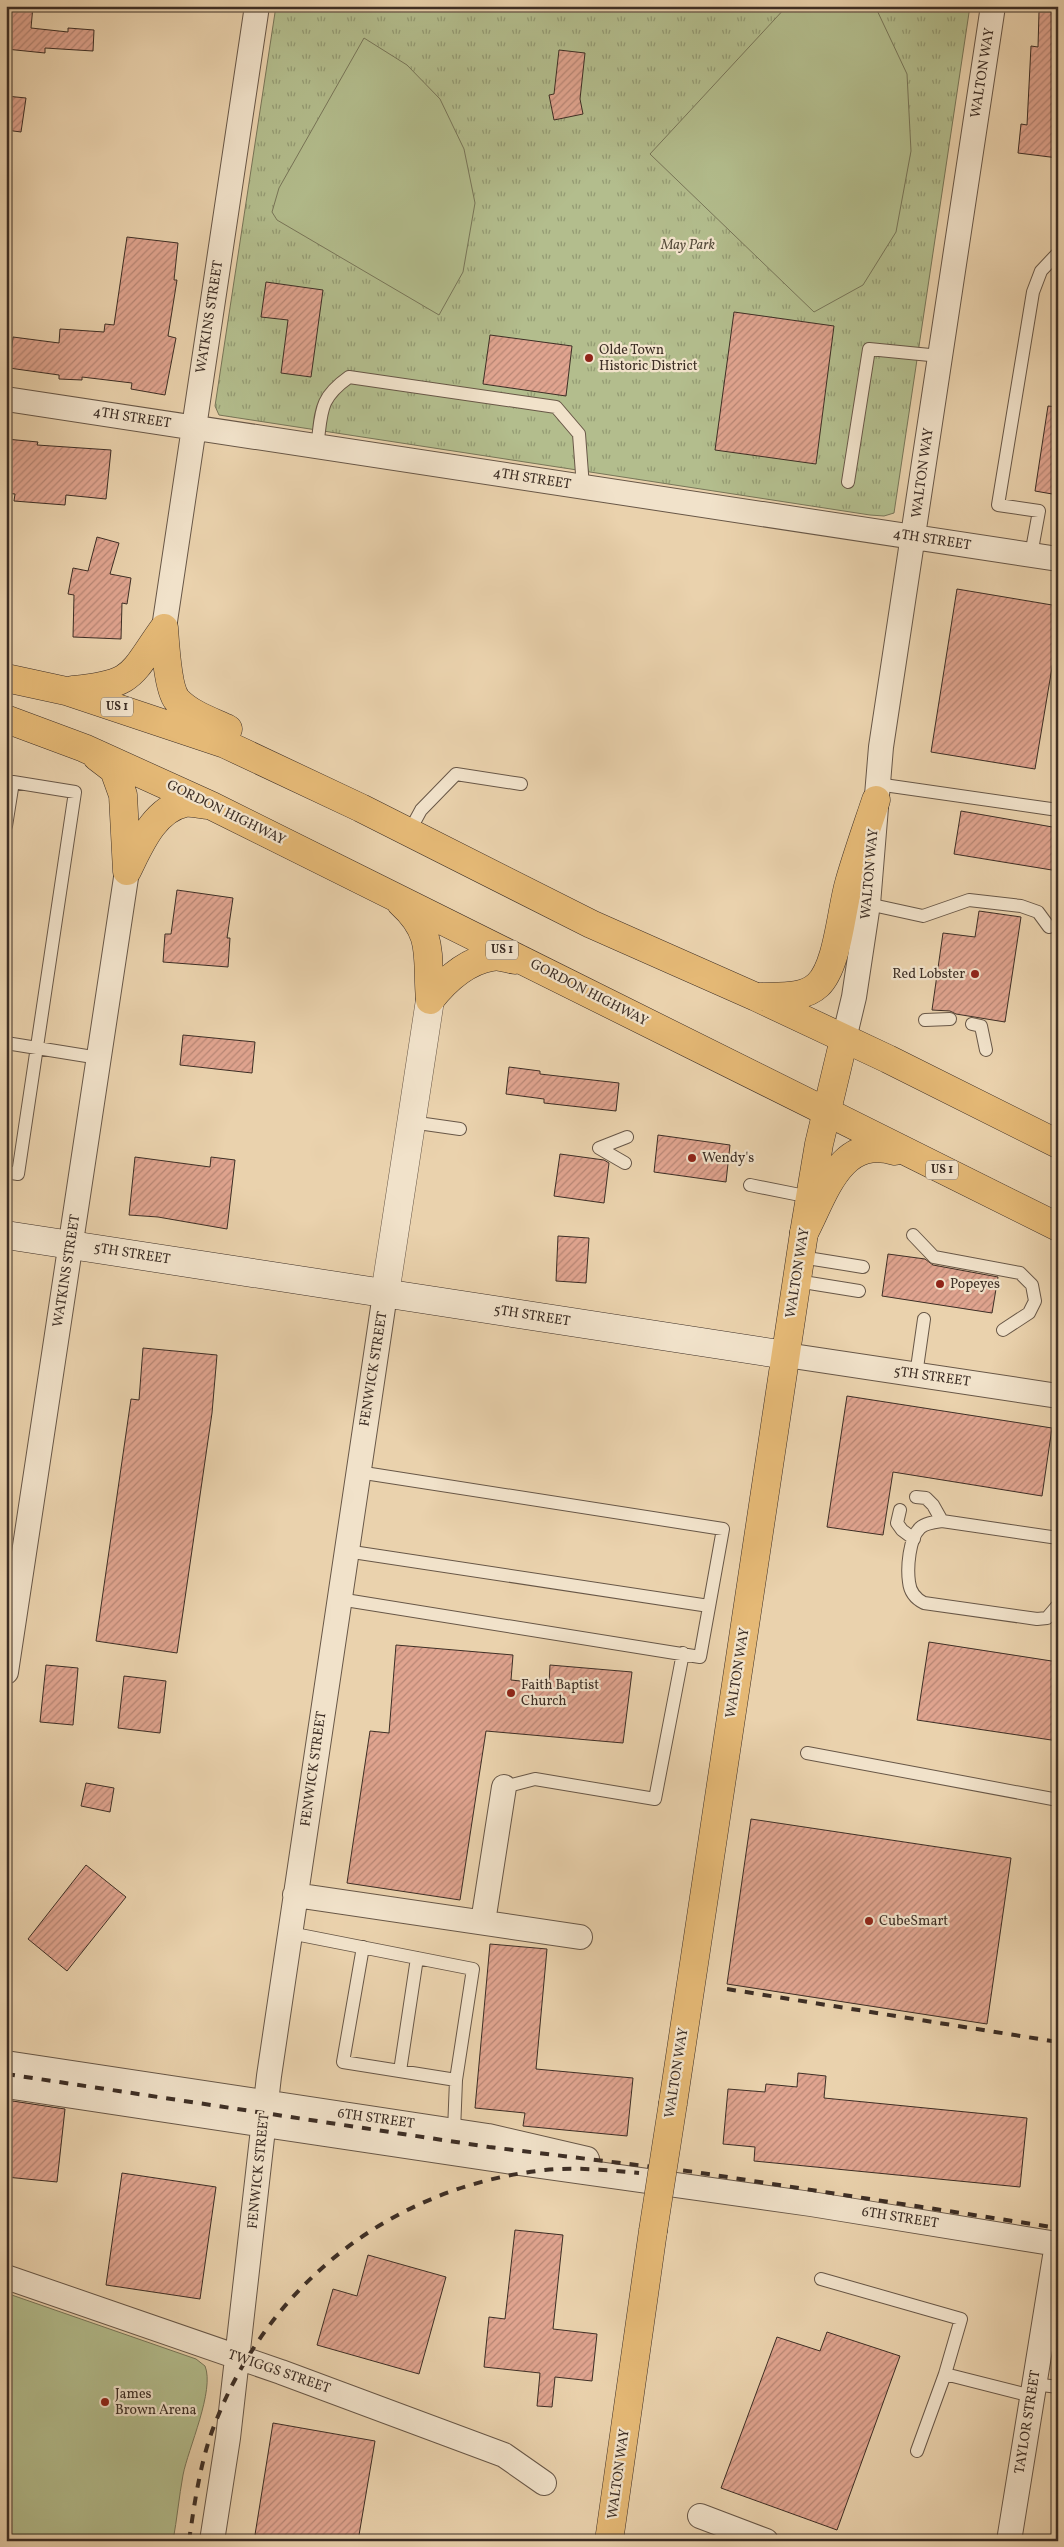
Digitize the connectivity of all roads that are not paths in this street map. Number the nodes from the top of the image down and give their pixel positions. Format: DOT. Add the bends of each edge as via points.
graph roads {
  1 [pos="257,6"];
  2 [pos="993,6"];
  3 [pos="1058,253"];
  4 [pos="940,356"];
  5 [pos="6,399"];
  6 [pos="193,428"];
  7 [pos="317,447"];
  8 [pos="848,482"];
  9 [pos="583,487"];
  10 [pos="914,537"];
  11 [pos="1031,555"];
  12 [pos="1058,560"];
  13 [pos="164,628"];
  14 [pos="6,678"];
  15 [pos="66,691"];
  16 [pos="6,719"];
  17 [pos="84,748"];
  18 [pos="521,784"];
  19 [pos="876,792"];
  20 [pos="212,806"];
  21 [pos="361,808"];
  22 [pos="1058,810"];
  23 [pos="6,826"];
  24 [pos="409,832"];
  25 [pos="127,871"];
  26 [pos="392,895"];
  27 [pos="868,904"];
  28 [pos="1049,927"];
  29 [pos="528,963"];
  30 [pos="756,997"];
  31 [pos="430,1000"];
  32 [pos="950,1019"];
  33 [pos="924,1020"];
  34 [pos="972,1024"];
  35 [pos="844,1039"];
  36 [pos="6,1043"];
  37 [pos="37,1048"];
  38 [pos="986,1050"];
  39 [pos="99,1058"];
  40 [pos="826,1112"];
  41 [pos="411,1122"];
  42 [pos="460,1129"];
  43 [pos="628,1136"];
  44 [pos="1058,1144"];
  45 [pos="920,1158"];
  46 [pos="625,1162"];
  47 [pos="6,1172"];
  48 [pos="750,1185"];
  49 [pos="810,1197"];
  50 [pos="1058,1227"];
  51 [pos="6,1235"];
  52 [pos="913,1235"];
  53 [pos="71,1245"];
  54 [pos="801,1257"];
  55 [pos="864,1267"];
  56 [pos="859,1291"];
  57 [pos="385,1294"];
  58 [pos="924,1319"];
  59 [pos="1003,1330"];
  60 [pos="786,1355"];
  61 [pos="916,1375"];
  62 [pos="1058,1396"];
  63 [pos="358,1472"];
  64 [pos="916,1497"];
  65 [pos="900,1510"];
  66 [pos="942,1521"];
  67 [pos="1058,1538"];
  68 [pos="914,1539"];
  69 [pos="346,1551"];
  70 [pos="339,1599"];
  71 [pos="1058,1605"];
  72 [pos="709,1606"];
  73 [pos="683,1653"];
  74 [pos="6,1672"];
  75 [pos="807,1753"];
  76 [pos="504,1787"];
  77 [pos="1058,1800"];
  78 [pos="295,1895"];
  79 [pos="483,1922"];
  80 [pos="290,1934"];
  81 [pos="580,1937"];
  82 [pos="363,1947"];
  83 [pos="417,1958"];
  84 [pos="6,2063"];
  85 [pos="400,2071"];
  86 [pos="456,2080"];
  87 [pos="6,2086"];
  88 [pos="265,2114"];
  89 [pos="454,2131"];
  90 [pos="742,2195"];
  91 [pos="1057,2244"];
  92 [pos="6,2277"];
  93 [pos="821,2278"];
  94 [pos="1054,2291"];
  95 [pos="237,2358"];
  96 [pos="945,2374"];
  97 [pos="1058,2387"];
  98 [pos="1033,2390"];
  99 [pos="917,2450"];
  100 [pos="544,2483"];
  101 [pos="700,2516"];
  102 [pos="212,2541"];
  103 [pos="609,2541"];
  104 [pos="766,2541"];
  105 [pos="1008,2541"];
  1 -- 6 [label="street, WATKINS STREET"];
  2 -- 4 [label="street, WALTON WAY"];
  3 -- 11 [label="lane" via="1041,271 1033,292 998,505 1039,511"];
  4 -- 8 [label="lane" via="869,349"];
  4 -- 10 [label="street, WALTON WAY"];
  5 -- 6 [label="street, 4TH STREET"];
  6 -- 7 [label="street, 4TH STREET"];
  6 -- 13 [label="street, WATKINS STREET"];
  7 -- 9 [label="street, 4TH STREET"];
  7 -- 9 [label="lane" via="322,408 332,389 349,377 556,408 579,434"];
  9 -- 10 [label="street, 4TH STREET"];
  10 -- 11 [label="street, 4TH STREET"];
  10 -- 19 [label="street, WALTON WAY"];
  11 -- 12 [label="street, 4TH STREET"];
  13 -- 15 [label="main road" via="127,678 100,688"];
  13 -- 21 [label="main road" via="165,653 176,699 190,711 297,763"];
  14 -- 15 [label="main road, US 1"];
  15 -- 21 [label="main road, US 1" via="225,744"];
  16 -- 17 [label="main road, GORDON HIGHWAY / US 1"];
  17 -- 20 [label="main road, GORDON HIGHWAY / US 1"];
  17 -- 25 [label="main road" via="114,770 119,781 123,795"];
  18 -- 24 [label="lane" via="456,774 421,810"];
  19 -- 22 [label="lane"];
  19 -- 27 [label="street, WALTON WAY"];
  19 -- 30 [label="main road" via="848,884 825,977 802,994"];
  20 -- 25 [label="main road" via="186,803 161,817 144,838"];
  20 -- 26 [label="main road, GORDON HIGHWAY / US 1"];
  21 -- 24 [label="main road, US 1"];
  23 -- 37 [label="lane" via="13,782 75,792"];
  24 -- 30 [label="main road, US 1" via="591,924"];
  25 -- 39 [label="street, WATKINS STREET"];
  26 -- 29 [label="main road, GORDON HIGHWAY / US 1"];
  26 -- 31 [label="main road" via="416,916 423,929 427,941"];
  27 -- 28 [label="lane" via="923,916 969,900 1021,906 1038,912"];
  27 -- 35 [label="street, WALTON WAY"];
  29 -- 31 [label="main road" via="494,956 482,959 443,983"];
  29 -- 40 [label="main road, GORDON HIGHWAY / US 1"];
  30 -- 35 [label="main road, US 1"];
  31 -- 41 [label="main road, FENWICK STREET"];
  32 -- 33 [label="lane"];
  34 -- 38 [label="lane" via="981,1026"];
  35 -- 40 [label="main road, WALTON WAY"];
  35 -- 44 [label="main road, US 1"];
  36 -- 37 [label="lane"];
  37 -- 39 [label="lane"];
  37 -- 47 [label="lane" via="18,1174"];
  39 -- 53 [label="street, WATKINS STREET"];
  40 -- 45 [label="main road, GORDON HIGHWAY / US 1"];
  40 -- 49 [label="main road, WALTON WAY"];
  41 -- 42 [label="lane"];
  41 -- 57 [label="main road, FENWICK STREET"];
  43 -- 46 [label="lane" via="599,1148"];
  45 -- 50 [label="main road, GORDON HIGHWAY / US 1"];
  45 -- 54 [label="main road" via="881,1147 858,1150 840,1166"];
  48 -- 49 [label="lane"];
  49 -- 54 [label="main road, WALTON WAY"];
  51 -- 53 [label="main road, 5TH STREET"];
  52 -- 59 [label="lane" via="934,1257 1020,1273 1032,1285 1035,1301 1029,1313"];
  53 -- 57 [label="main road, 5TH STREET"];
  53 -- 74 [label="street, WATKINS STREET"];
  54 -- 55 [label="lane"];
  54 -- 56 [label="lane"];
  54 -- 60 [label="main road, WALTON WAY"];
  57 -- 60 [label="main road, 5TH STREET"];
  57 -- 63 [label="street, FENWICK STREET"];
  58 -- 61 [label="lane"];
  60 -- 61 [label="street, 5TH STREET"];
  60 -- 103 [label="main road, WALTON WAY, bridge"];
  61 -- 62 [label="street, 5TH STREET"];
  63 -- 69 [label="street, FENWICK STREET"];
  63 -- 72 [label="lane" via="723,1529"];
  64 -- 66 [label="lane" via="926,1498"];
  65 -- 68 [label="lane" via="898,1523"];
  66 -- 67 [label="lane"];
  66 -- 68 [label="lane" via="919,1528"];
  68 -- 71 [label="lane" via="909,1582 914,1595 924,1603 1037,1619 1047,1618"];
  69 -- 70 [label="street, FENWICK STREET"];
  69 -- 72 [label="lane"];
  70 -- 73 [label="lane"];
  70 -- 78 [label="street, FENWICK STREET"];
  72 -- 73 [label="lane" via="700,1657"];
  73 -- 76 [label="lane" via="655,1799 534,1779"];
  75 -- 77 [label="lane"];
  76 -- 79 [label="street"];
  78 -- 79 [label="street"];
  78 -- 80 [label="street, FENWICK STREET"];
  79 -- 81 [label="street"];
  80 -- 82 [label="lane"];
  80 -- 88 [label="street, FENWICK STREET"];
  82 -- 83 [label="lane"];
  82 -- 85 [label="lane" via="343,2062"];
  83 -- 85 [label="lane"];
  83 -- 86 [label="lane" via="473,1969"];
  84 -- 88 [label="street, 6TH STREET"];
  85 -- 86 [label="lane"];
  86 -- 89 [label="lane"];
  87 -- 88 [label="street, 6TH STREET"];
  88 -- 89 [label="street, 6TH STREET"];
  88 -- 90 [label="street, 6TH STREET"];
  88 -- 95 [label="street, FENWICK STREET"];
  89 -- 90 [label="street, 6TH STREET"];
  90 -- 91 [label="street, 6TH STREET"];
  91 -- 94 [label="street, TAYLOR STREET"];
  92 -- 95 [label="street, TWIGGS STREET"];
  93 -- 96 [label="lane" via="962,2319"];
  94 -- 98 [label="street, TAYLOR STREET"];
  95 -- 100 [label="street, TWIGGS STREET" via="504,2455"];
  95 -- 102 [label="street, FENWICK STREET"];
  96 -- 98 [label="lane"];
  96 -- 99 [label="lane"];
  97 -- 98 [label="lane"];
  98 -- 105 [label="street, TAYLOR STREET"];
  101 -- 104 [label="street"];
}
